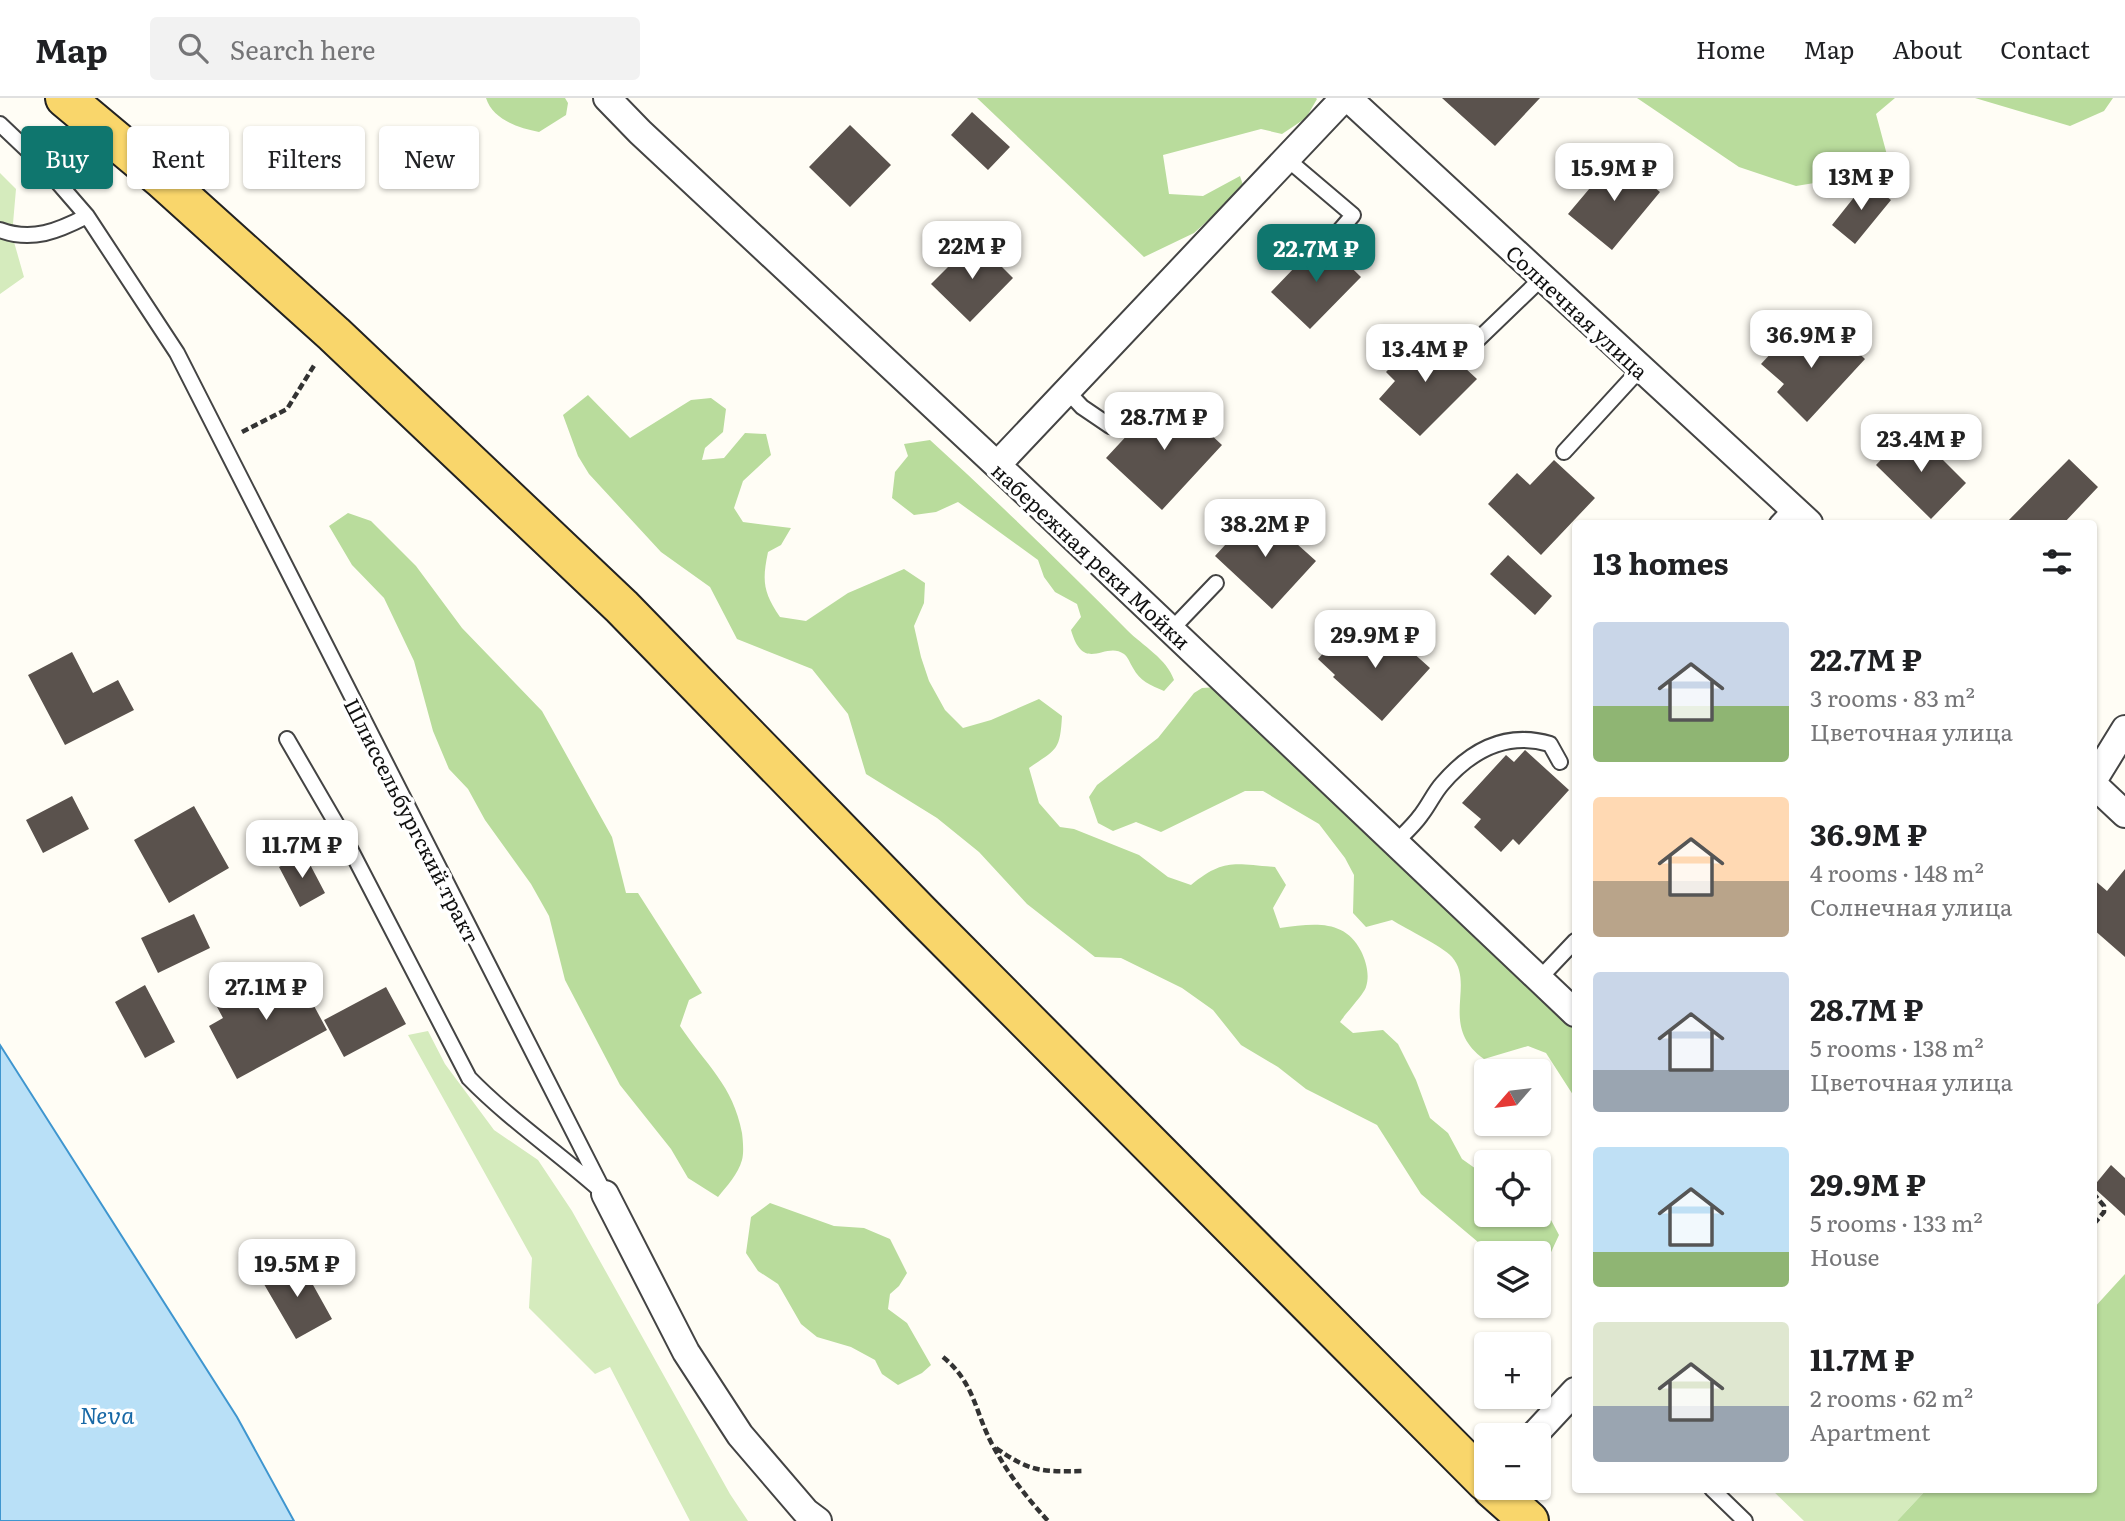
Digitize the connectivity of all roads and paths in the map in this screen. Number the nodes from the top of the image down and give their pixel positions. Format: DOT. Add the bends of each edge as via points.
graph roads {
  1 [pos="65,98"];
  2 [pos="607,98"];
  3 [pos="1346,98"];
  4 [pos="0,124"];
  5 [pos="1287,159"];
  6 [pos="87,216"];
  7 [pos="0,230"];
  8 [pos="1334,237"];
  9 [pos="1542,278"];
  10 [pos="334,334"];
  11 [pos="1464,353"];
  12 [pos="1641,368"];
  13 [pos="1067,391"];
  14 [pos="1148,403"];
  15 [pos="221,443"];
  16 [pos="1564,452"];
  17 [pos="997,465"];
  18 [pos="1793,518"];
  19 [pos="1216,583"];
  20 [pos="1171,630"];
  21 [pos="2125,729"];
  22 [pos="287,739"];
  23 [pos="1560,762"];
  24 [pos="2097,776"];
  25 [pos="2097,787"];
  26 [pos="2125,814"];
  27 [pos="1395,843"];
  28 [pos="1572,944"];
  29 [pos="1539,979"];
  30 [pos="1572,1010"];
  31 [pos="606,1194"];
  32 [pos="2097,1198"];
  33 [pos="2097,1220"];
  34 [pos="943,1357"];
  35 [pos="1572,1394"];
  36 [pos="1545,1423"];
  37 [pos="992,1445"];
  38 [pos="1474,1470"];
  39 [pos="1083,1471"];
  40 [pos="1716,1493"];
  41 [pos="1505,1500"];
  42 [pos="811,1518"];
  43 [pos="1048,1521"];
  44 [pos="1529,1521"];
  45 [pos="1745,1521"];
  1 -- 10 [label="main road"];
  2 -- 17 [label="street, набережная реки Мойки"];
  3 -- 5 [label="street"];
  3 -- 9 [label="street, Солнечная улица"];
  4 -- 6 [label="lane, Шлиссельбургский тракт"];
  5 -- 8 [label="lane" via="1353,215"];
  5 -- 13 [label="street"];
  6 -- 7 [label="lane" via="54,233"];
  6 -- 15 [label="lane, Шлиссельбургский тракт" via="177,353"];
  9 -- 11 [label="lane"];
  9 -- 12 [label="street, Солнечная улица"];
  10 -- 15 [label="path" via="287,409"];
  10 -- 38 [label="main road" via="622,607"];
  12 -- 16 [label="lane"];
  12 -- 18 [label="street, Солнечная улица"];
  13 -- 14 [label="lane" via="1110,426"];
  13 -- 17 [label="street"];
  15 -- 31 [label="lane, Шлиссельбургский тракт"];
  17 -- 20 [label="street, набережная реки Мойки"];
  19 -- 20 [label="lane"];
  20 -- 27 [label="street, набережная реки Мойки"];
  21 -- 24 [label="street"];
  22 -- 31 [label="lane" via="344,836 469,1078 499,1109"];
  23 -- 27 [label="lane" via="1550,744 1531,738 1477,752 1441,785 1421,816"];
  25 -- 26 [label="street"];
  27 -- 29 [label="street, набережная реки Мойки"];
  28 -- 29 [label="lane"];
  29 -- 30 [label="street, набережная реки Мойки"];
  31 -- 42 [label="street, Шлиссельбургский тракт" via="686,1352 740,1435"];
  32 -- 33 [label="path" via="2104,1212"];
  34 -- 37 [label="path" via="959,1370 972,1392"];
  35 -- 36 [label="street"];
  37 -- 39 [label="path" via="1019,1464 1044,1472"];
  37 -- 43 [label="path"];
  40 -- 45 [label="lane"];
  41 -- 44 [label="main road"];
}
